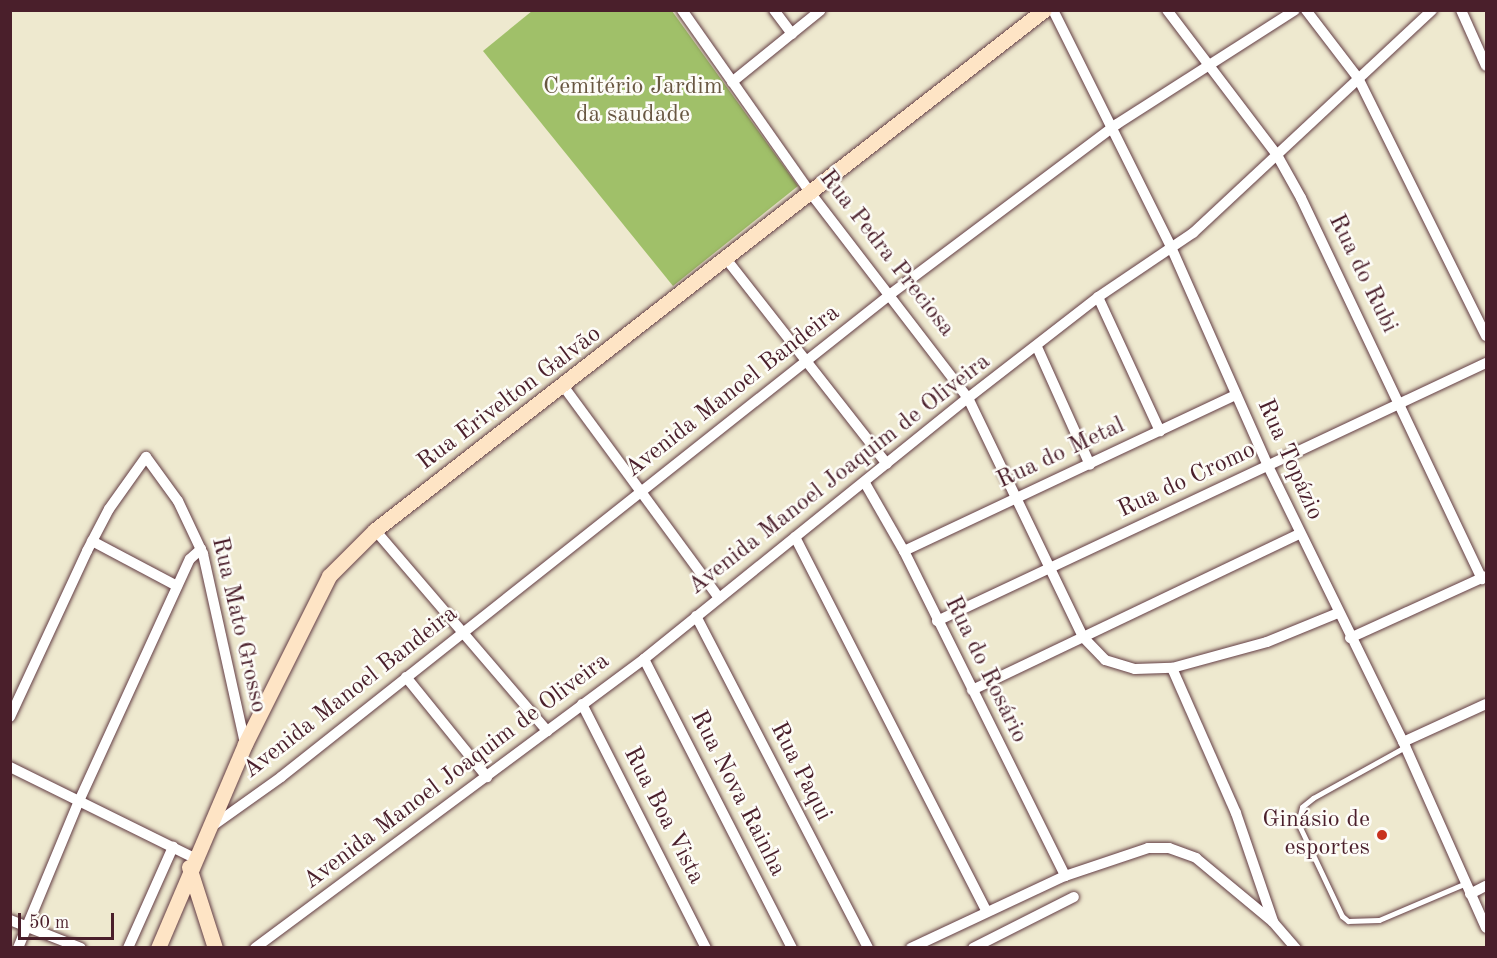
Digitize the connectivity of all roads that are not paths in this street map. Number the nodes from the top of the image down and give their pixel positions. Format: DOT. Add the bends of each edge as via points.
graph roads {
  1 [pos="682,10"];
  2 [pos="774,10"];
  3 [pos="820,10"];
  4 [pos="1044,10"];
  5 [pos="1053,10"];
  6 [pos="1167,10"];
  7 [pos="1295,10"];
  8 [pos="1306,10"];
  9 [pos="1432,10"];
  10 [pos="1461,10"];
  11 [pos="792,34"];
  12 [pos="1208,66"];
  13 [pos="1486,66"];
  14 [pos="1358,78"];
  15 [pos="732,82"];
  16 [pos="1113,127"];
  17 [pos="1277,156"];
  18 [pos="809,190"];
  19 [pos="1171,247"];
  20 [pos="727,260"];
  21 [pos="892,293"];
  22 [pos="1098,297"];
  23 [pos="1486,336"];
  24 [pos="1037,347"];
  25 [pos="808,362"];
  26 [pos="1486,363"];
  27 [pos="564,387"];
  28 [pos="1236,395"];
  29 [pos="968,398"];
  30 [pos="1401,404"];
  31 [pos="1160,431"];
  32 [pos="887,464"];
  33 [pos="1090,465"];
  34 [pos="1268,466"];
  35 [pos="865,483"];
  36 [pos="639,492"];
  37 [pos="1018,496"];
  38 [pos="375,530"];
  39 [pos="1299,534"];
  40 [pos="795,537"];
  41 [pos="92,541"];
  42 [pos="201,549"];
  43 [pos="904,551"];
  44 [pos="1052,567"];
  45 [pos="1484,578"];
  46 [pos="177,586"];
  47 [pos="718,597"];
  48 [pos="1338,613"];
  49 [pos="696,616"];
  50 [pos="937,621"];
  51 [pos="462,632"];
  52 [pos="1083,637"];
  53 [pos="1350,638"];
  54 [pos="644,659"];
  55 [pos="1172,668"];
  56 [pos="406,677"];
  57 [pos="972,690"];
  58 [pos="1486,704"];
  59 [pos="582,705"];
  60 [pos="10,717"];
  61 [pos="547,731"];
  62 [pos="245,744"];
  63 [pos="1404,744"];
  64 [pos="10,767"];
  65 [pos="487,777"];
  66 [pos="79,801"];
  67 [pos="210,827"];
  68 [pos="173,847"];
  69 [pos="192,862"];
  70 [pos="1065,876"];
  71 [pos="1486,886"];
  72 [pos="1468,888"];
  73 [pos="1074,897"];
  74 [pos="987,912"];
  75 [pos="10,920"];
  76 [pos="1274,922"];
  77 [pos="27,926"];
  78 [pos="1486,928"];
  79 [pos="18,948"];
  80 [pos="81,948"];
  81 [pos="128,948"];
  82 [pos="158,948"];
  83 [pos="215,948"];
  84 [pos="255,948"];
  85 [pos="706,948"];
  86 [pos="792,948"];
  87 [pos="868,948"];
  88 [pos="911,948"];
  89 [pos="973,948"];
  90 [pos="1296,948"];
  1 -- 15 [label="street, Rua Pedra Preciosa"];
  2 -- 11 [label="street"];
  3 -- 11 [label="street"];
  4 -- 18 [label="main road, Rua Erivelton Galvão"];
  5 -- 16 [label="street, Rua Topázio"];
  6 -- 12 [label="street, Rua do Rubi"];
  7 -- 12 [label="street, Avenida Manoel Bandeira"];
  8 -- 14 [label="street"];
  9 -- 14 [label="street, Avenida Manoel Joaquim de Oliveira"];
  10 -- 13 [label="street"];
  11 -- 15 [label="street"];
  12 -- 16 [label="street, Avenida Manoel Bandeira"];
  12 -- 17 [label="street, Rua do Rubi"];
  14 -- 17 [label="street, Avenida Manoel Joaquim de Oliveira"];
  14 -- 23 [label="street"];
  15 -- 18 [label="street, Rua Pedra Preciosa"];
  16 -- 19 [label="street, Rua Topázio"];
  16 -- 21 [label="street, Avenida Manoel Bandeira"];
  17 -- 19 [label="street, Avenida Manoel Joaquim de Oliveira" via="1193,233"];
  17 -- 30 [label="street, Rua do Rubi" via="1326,246"];
  18 -- 20 [label="main road, Rua Erivelton Galvão"];
  18 -- 21 [label="street, Rua Pedra Preciosa"];
  19 -- 22 [label="street, Avenida Manoel Joaquim de Oliveira"];
  19 -- 28 [label="street, Rua Topázio"];
  20 -- 25 [label="street"];
  20 -- 27 [label="main road, Rua Erivelton Galvão"];
  21 -- 25 [label="street, Avenida Manoel Bandeira"];
  21 -- 29 [label="street, Rua Pedra Preciosa"];
  22 -- 24 [label="street, Avenida Manoel Joaquim de Oliveira"];
  22 -- 31 [label="street"];
  24 -- 29 [label="street, Avenida Manoel Joaquim de Oliveira"];
  24 -- 33 [label="street"];
  25 -- 32 [label="street"];
  25 -- 36 [label="street, Avenida Manoel Bandeira"];
  26 -- 30 [label="street, Rua do Cromo"];
  27 -- 36 [label="street"];
  27 -- 38 [label="main road, Rua Erivelton Galvão"];
  28 -- 31 [label="street, Rua do Metal"];
  28 -- 34 [label="street, Rua Topázio"];
  29 -- 32 [label="street, Avenida Manoel Joaquim de Oliveira"];
  29 -- 37 [label="street, Rua Pedra Preciosa"];
  30 -- 34 [label="street, Rua do Cromo"];
  30 -- 45 [label="street, Rua do Rubi"];
  31 -- 33 [label="street, Rua do Metal"];
  32 -- 35 [label="street, Avenida Manoel Joaquim de Oliveira"];
  33 -- 37 [label="street, Rua do Metal"];
  34 -- 39 [label="street, Rua Topázio"];
  34 -- 44 [label="street, Rua do Cromo"];
  35 -- 40 [label="street, Avenida Manoel Joaquim de Oliveira"];
  35 -- 43 [label="street, Rua do Rosário"];
  36 -- 47 [label="street"];
  36 -- 51 [label="street, Avenida Manoel Bandeira"];
  37 -- 43 [label="street, Rua do Metal"];
  37 -- 44 [label="street, Rua Pedra Preciosa"];
  38 -- 51 [label="street"];
  38 -- 62 [label="main road, Rua Erivelton Galvão" via="329,576"];
  39 -- 48 [label="street, Rua Topázio"];
  39 -- 52 [label="street"];
  40 -- 47 [label="street, Avenida Manoel Joaquim de Oliveira"];
  40 -- 74 [label="street"];
  41 -- 42 [label="street, Rua Mato Grosso" via="146,458 178,501"];
  41 -- 46 [label="street"];
  41 -- 60 [label="street"];
  42 -- 46 [label="street" via="190,559"];
  42 -- 62 [label="street, Rua Mato Grosso"];
  43 -- 50 [label="street, Rua do Rosário"];
  44 -- 50 [label="street, Rua do Cromo"];
  44 -- 52 [label="street, Rua Pedra Preciosa"];
  45 -- 53 [label="street"];
  46 -- 66 [label="street"];
  47 -- 49 [label="street, Avenida Manoel Joaquim de Oliveira"];
  48 -- 53 [label="street, Rua Topázio"];
  48 -- 55 [label="street" via="1267,642"];
  49 -- 54 [label="street, Avenida Manoel Joaquim de Oliveira"];
  49 -- 87 [label="street, Rua Paqui"];
  50 -- 57 [label="street, Rua do Rosário"];
  51 -- 56 [label="street, Avenida Manoel Bandeira"];
  51 -- 61 [label="street"];
  52 -- 55 [label="street, Rua Pedra Preciosa" via="1105,660 1135,669"];
  52 -- 57 [label="street"];
  53 -- 63 [label="street, Rua Topázio"];
  54 -- 59 [label="street, Avenida Manoel Joaquim de Oliveira"];
  54 -- 86 [label="street, Rua Nova Rainha"];
  55 -- 76 [label="street" via="1236,813"];
  56 -- 65 [label="street"];
  56 -- 67 [label="street, Avenida Manoel Bandeira"];
  57 -- 70 [label="street, Rua do Rosário"];
  58 -- 63 [label="street"];
  59 -- 61 [label="street, Avenida Manoel Joaquim de Oliveira"];
  59 -- 85 [label="street, Rua Boa Vista"];
  61 -- 65 [label="street, Avenida Manoel Joaquim de Oliveira"];
  62 -- 67 [label="main road, Rua Erivelton Galvão"];
  63 -- 72 [label="street, Rua Topázio"];
  63 -- 72 [label="lane" via="1313,798 1302,807 1298,823 1342,916 1348,921 1379,921"];
  64 -- 66 [label="street"];
  65 -- 84 [label="street, Avenida Manoel Joaquim de Oliveira"];
  66 -- 68 [label="street"];
  66 -- 77 [label="street"];
  67 -- 69 [label="main road, Rua Erivelton Galvão"];
  68 -- 69 [label="street"];
  68 -- 81 [label="street"];
  69 -- 82 [label="main road, Rua Erivelton Galvão"];
  69 -- 83 [label="main road"];
  70 -- 74 [label="street"];
  70 -- 76 [label="street" via="1126,853 1169,848 1196,858"];
  71 -- 72 [label="street"];
  72 -- 78 [label="street, Rua Topázio"];
  73 -- 89 [label="street"];
  74 -- 88 [label="street"];
  75 -- 77 [label="street"];
  76 -- 90 [label="street"];
  77 -- 79 [label="street"];
  77 -- 80 [label="street"];
}
